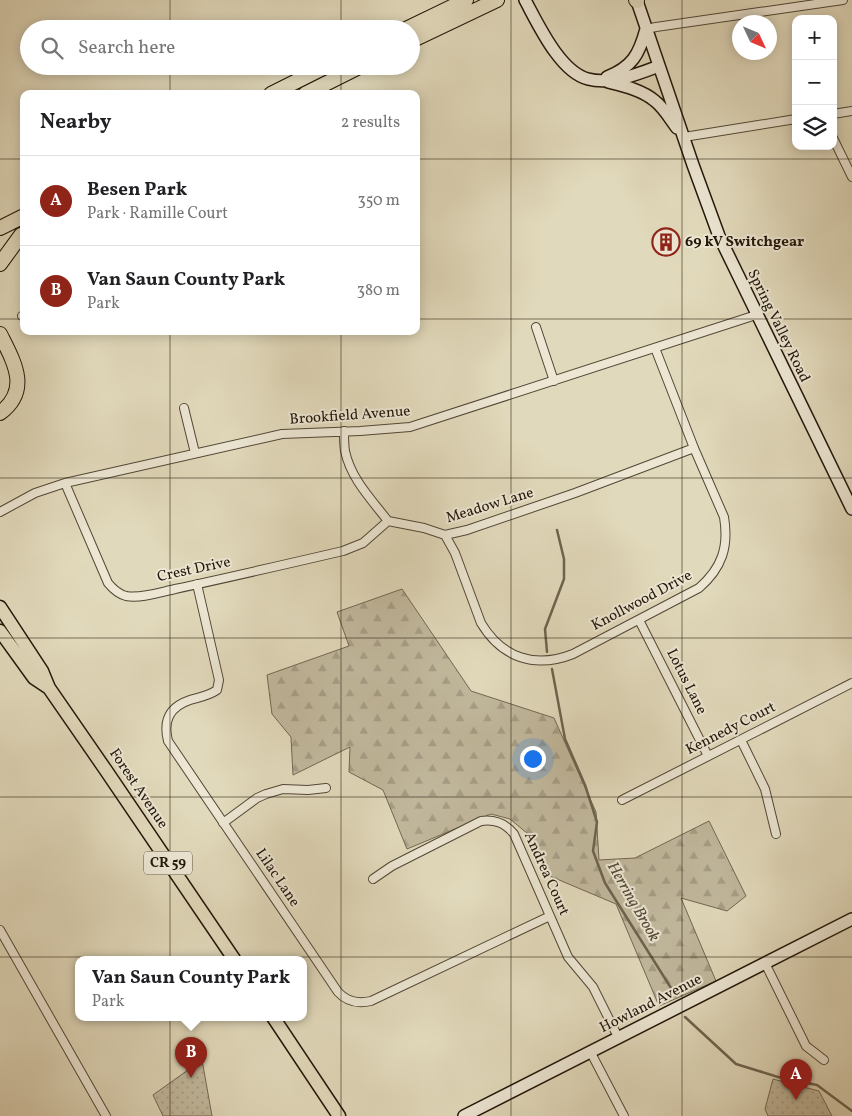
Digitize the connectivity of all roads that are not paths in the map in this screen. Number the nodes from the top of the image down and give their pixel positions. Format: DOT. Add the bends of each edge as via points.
graph roads {
  1 [pos="466,0"];
  2 [pos="497,0"];
  3 [pos="525,0"];
  4 [pos="636,0"];
  5 [pos="843,0"];
  6 [pos="420,22"];
  7 [pos="646,29"];
  8 [pos="420,37"];
  9 [pos="659,66"];
  10 [pos="309,75"];
  11 [pos="343,75"];
  12 [pos="598,80"];
  13 [pos="279,90"];
  14 [pos="313,90"];
  15 [pos="852,111"];
  16 [pos="837,113"];
  17 [pos="792,120"];
  18 [pos="684,137"];
  19 [pos="837,146"];
  20 [pos="852,177"];
  21 [pos="20,218"];
  22 [pos="0,228"];
  23 [pos="20,236"];
  24 [pos="20,238"];
  25 [pos="0,246"];
  26 [pos="0,264"];
  27 [pos="756,315"];
  28 [pos="536,327"];
  29 [pos="0,334"];
  30 [pos="655,348"];
  31 [pos="554,381"];
  32 [pos="184,408"];
  33 [pos="0,413"];
  34 [pos="344,431"];
  35 [pos="694,448"];
  36 [pos="196,454"];
  37 [pos="65,483"];
  38 [pos="852,508"];
  39 [pos="0,512"];
  40 [pos="388,521"];
  41 [pos="445,536"];
  42 [pos="197,584"];
  43 [pos="0,607"];
  44 [pos="639,620"];
  45 [pos="0,632"];
  46 [pos="852,683"];
  47 [pos="48,688"];
  48 [pos="741,740"];
  49 [pos="708,756"];
  50 [pos="326,788"];
  51 [pos="622,800"];
  52 [pos="223,823"];
  53 [pos="776,834"];
  54 [pos="373,879"];
  55 [pos="550,916"];
  56 [pos="852,919"];
  57 [pos="0,930"];
  58 [pos="232,956"];
  59 [pos="765,963"];
  60 [pos="276,1021"];
  61 [pos="618,1037"];
  62 [pos="590,1051"];
  63 [pos="824,1060"];
  64 [pos="106,1116"];
  65 [pos="339,1116"];
  66 [pos="464,1116"];
  67 [pos="624,1116"];
  1 -- 6 [label="highway"];
  2 -- 8 [label="highway"];
  3 -- 12 [label="street" via="555,52 565,63 583,77"];
  4 -- 7 [label="street, Spring Valley Road"];
  5 -- 7 [label="street"];
  7 -- 9 [label="street, Spring Valley Road"];
  7 -- 12 [label="street" via="632,62"];
  9 -- 12 [label="street" via="630,77"];
  9 -- 18 [label="street, Spring Valley Road"];
  10 -- 13 [label="highway"];
  11 -- 14 [label="highway"];
  12 -- 18 [label="street" via="649,97"];
  15 -- 16 [label="street"];
  17 -- 18 [label="street"];
  18 -- 27 [label="street, Spring Valley Road" via="718,236"];
  19 -- 20 [label="street"];
  21 -- 22 [label="highway"];
  23 -- 25 [label="highway"];
  24 -- 26 [label="highway"];
  27 -- 30 [label="street, Brookfield Avenue"];
  27 -- 38 [label="street, Spring Valley Road"];
  28 -- 31 [label="street"];
  29 -- 33 [label="highway" via="17,373 18,384 16,395"];
  30 -- 31 [label="street, Brookfield Avenue"];
  30 -- 35 [label="street, Knollwood Drive"];
  31 -- 34 [label="street, Brookfield Avenue" via="410,427"];
  32 -- 36 [label="street"];
  34 -- 36 [label="street, Brookfield Avenue" via="282,434"];
  34 -- 40 [label="street" via="345,450 358,483"];
  35 -- 41 [label="street, Meadow Lane" via="575,493"];
  35 -- 44 [label="street, Knollwood Drive" via="724,517 724,552 715,571 699,588"];
  36 -- 37 [label="street, Brookfield Avenue"];
  37 -- 39 [label="street, Brookfield Avenue" via="34,493"];
  37 -- 42 [label="street, Crest Drive" via="113,589 137,597"];
  40 -- 41 [label="street, Meadow Lane"];
  40 -- 42 [label="street, Crest Drive" via="363,542 343,550"];
  41 -- 44 [label="street, Knollwood Drive" via="455,552 487,633 506,651 517,656 541,661 563,658"];
  42 -- 52 [label="street, Lilac Lane" via="219,680 217,690 180,704 167,720 166,730 168,741"];
  43 -- 47 [label="main road, Forest Avenue / CR 59" via="42,671"];
  44 -- 49 [label="street, Lotus Lane"];
  45 -- 47 [label="main road, Forest Avenue / CR 59" via="34,678"];
  46 -- 48 [label="street, Kennedy Court"];
  47 -- 58 [label="main road, Forest Avenue / CR 59"];
  48 -- 49 [label="street, Kennedy Court"];
  48 -- 53 [label="street" via="765,789"];
  49 -- 51 [label="street, Kennedy Court"];
  50 -- 52 [label="street" via="283,789 266,794"];
  52 -- 55 [label="street, Lilac Lane" via="338,992 356,1003 371,1001"];
  54 -- 55 [label="street, Andrea Court" via="481,821 495,821 509,827 514,834"];
  55 -- 61 [label="street, Andrea Court" via="568,957 593,987"];
  56 -- 59 [label="street, Howland Avenue"];
  57 -- 64 [label="street"];
  59 -- 61 [label="street, Howland Avenue"];
  59 -- 63 [label="street" via="806,1046"];
  60 -- 65 [label="main road"];
  61 -- 62 [label="street, Howland Avenue"];
  62 -- 66 [label="street, Howland Avenue"];
  62 -- 67 [label="street"];
}
